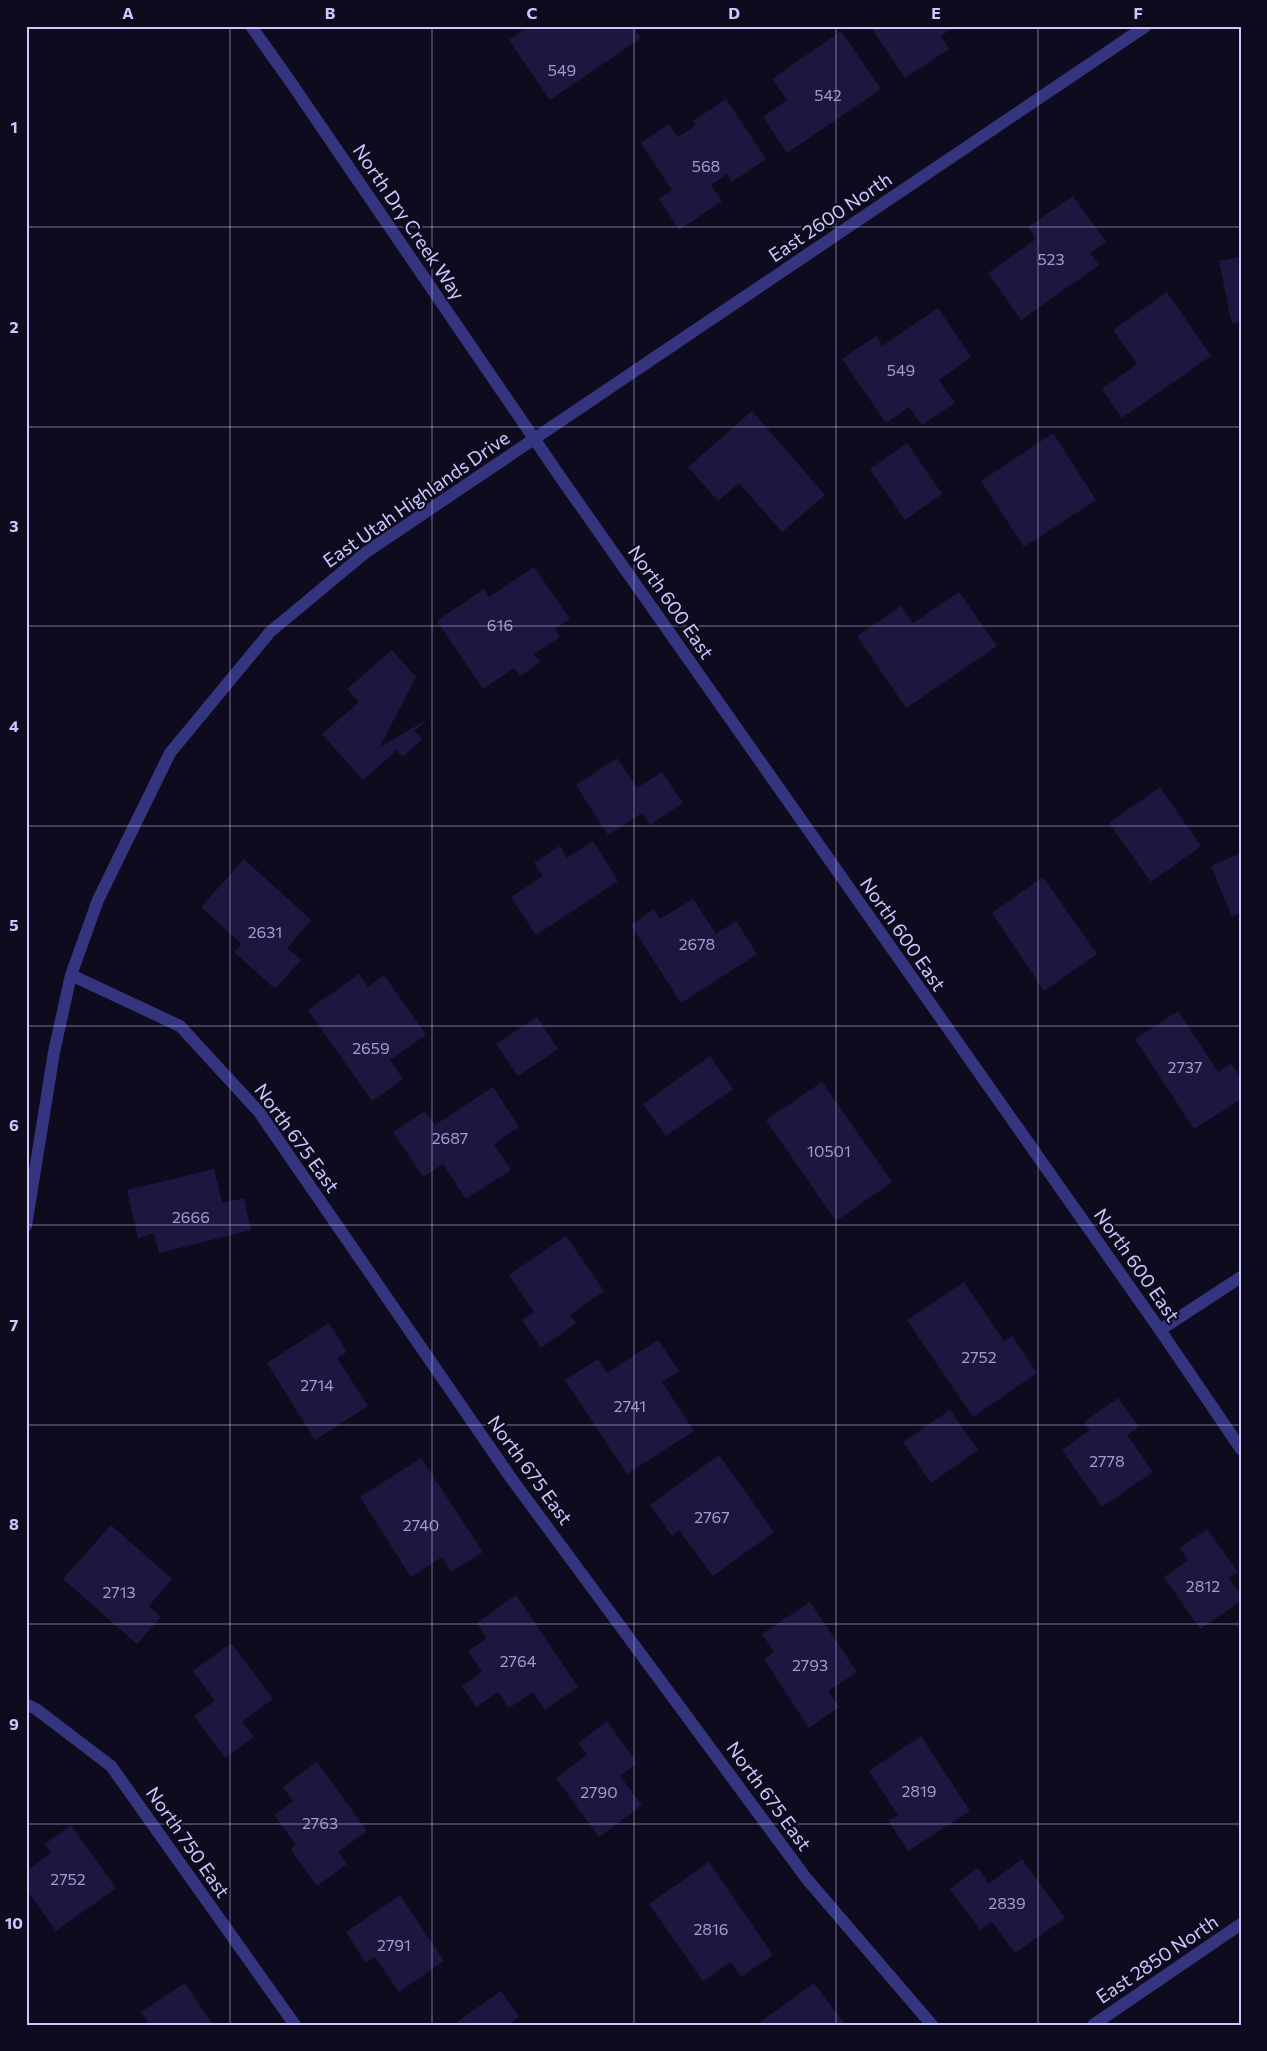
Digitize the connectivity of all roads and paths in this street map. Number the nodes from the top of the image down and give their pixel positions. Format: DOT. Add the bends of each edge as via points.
graph roads {
  1 [pos="251,26"];
  2 [pos="1146,26"];
  3 [pos="535,440"];
  4 [pos="71,975"];
  5 [pos="26,1226"];
  6 [pos="1241,1277"];
  7 [pos="1160,1330"];
  8 [pos="1241,1449"];
  9 [pos="26,1704"];
  10 [pos="1241,1924"];
  11 [pos="295,2025"];
  12 [pos="932,2025"];
  13 [pos="1094,2025"];
  1 -- 3 [label="street, North Dry Creek Way"];
  2 -- 3 [label="street, East 2600 North"];
  3 -- 4 [label="street, East Utah Highlands Drive" via="365,553 270,632 170,754 98,900"];
  3 -- 7 [label="street, North 600 East"];
  4 -- 5 [label="street, East Utah Highlands Drive" via="54,1052"];
  4 -- 12 [label="street, North 675 East" via="180,1026 259,1112 528,1502 806,1878"];
  6 -- 7 [label="street"];
  7 -- 8 [label="street, North 600 East"];
  9 -- 11 [label="street, North 750 East" via="111,1766"];
  10 -- 13 [label="street, East 2850 North"];
}
